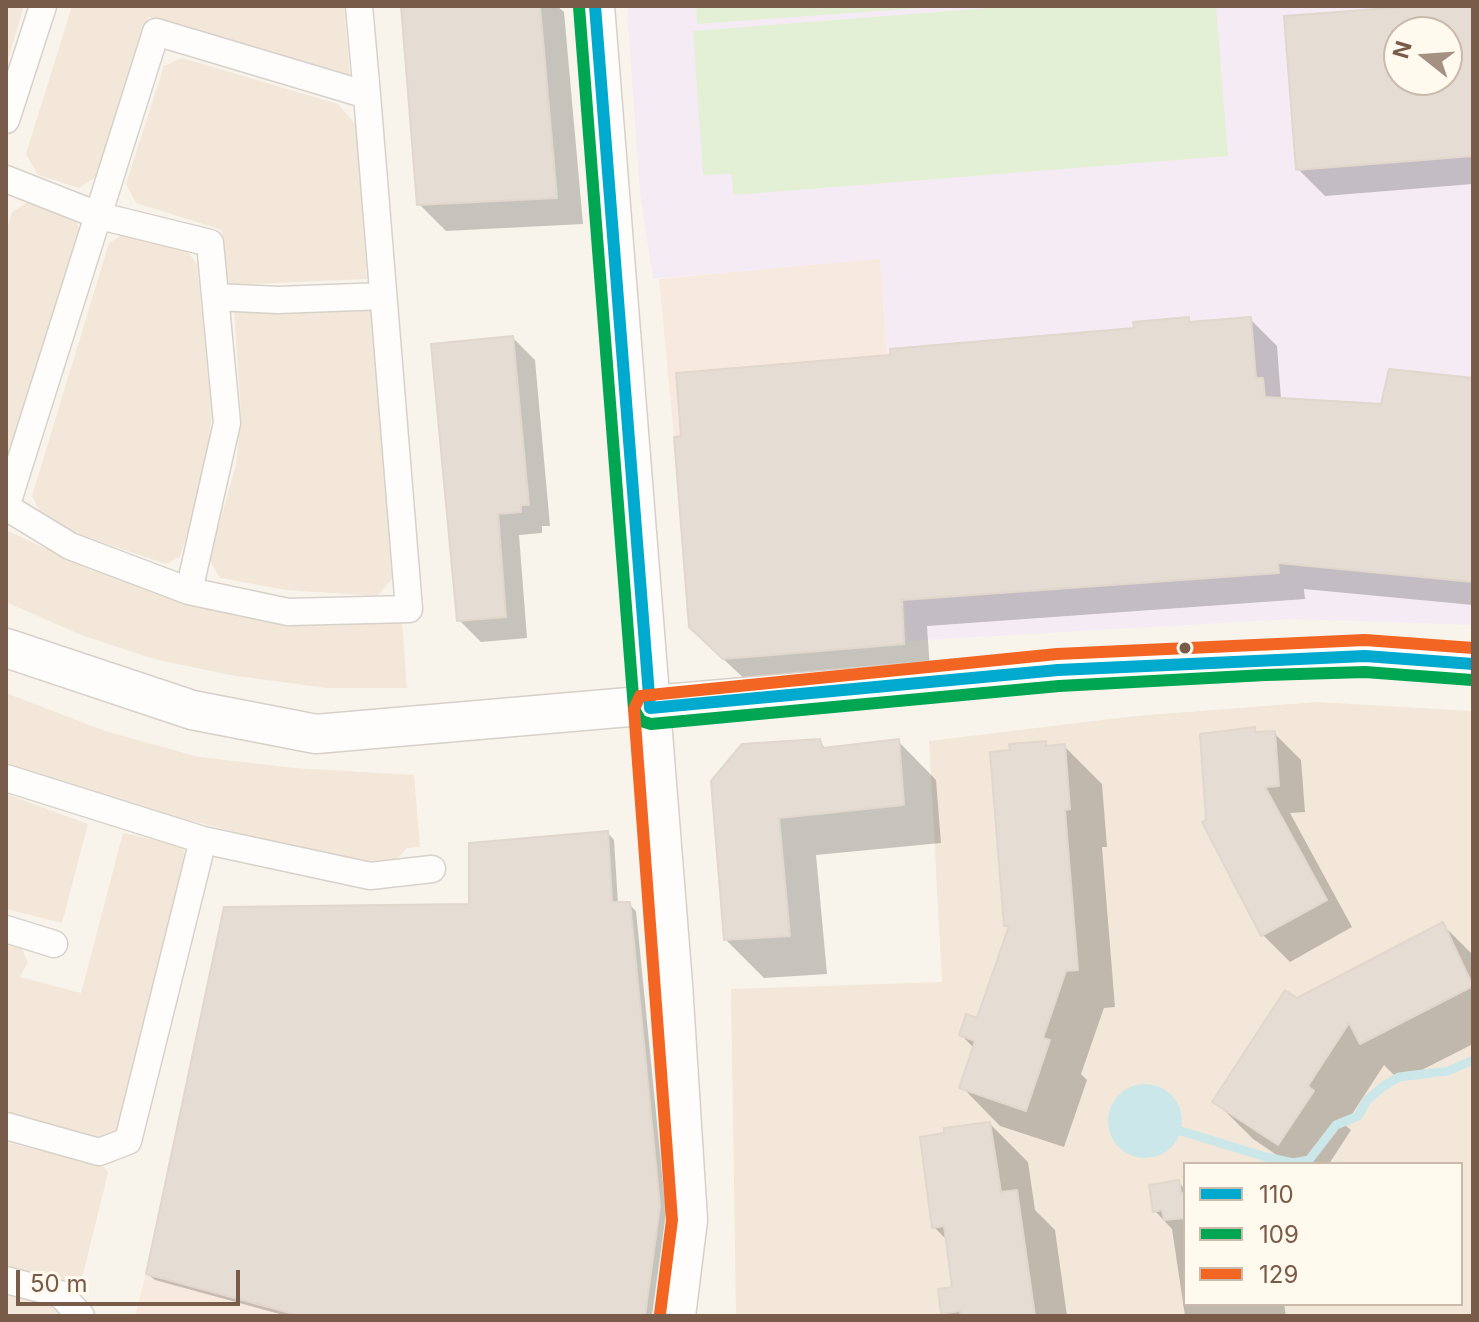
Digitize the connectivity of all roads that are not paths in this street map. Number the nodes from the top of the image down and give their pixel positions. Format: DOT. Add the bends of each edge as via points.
graph roads {
  1 [pos="43,6"];
  2 [pos="359,6"];
  3 [pos="595,6"];
  4 [pos="367,95"];
  5 [pos="6,120"];
  6 [pos="6,179"];
  7 [pos="100,216"];
  8 [pos="383,296"];
  9 [pos="216,297"];
  10 [pos="6,508"];
  11 [pos="189,591"];
  12 [pos="6,648"];
  13 [pos="1473,664"];
  14 [pos="650,708"];
  15 [pos="6,778"];
  16 [pos="203,840"];
  17 [pos="432,869"];
  18 [pos="6,929"];
  19 [pos="54,944"];
  20 [pos="6,1126"];
  21 [pos="6,1280"];
  22 [pos="81,1316"];
  23 [pos="676,1316"];
  1 -- 5 [label="street"];
  2 -- 4 [label="street"];
  3 -- 14 [label="street"];
  4 -- 7 [label="street" via="156,32"];
  4 -- 8 [label="street"];
  6 -- 7 [label="street"];
  7 -- 9 [label="street" via="210,243"];
  7 -- 10 [label="street"];
  8 -- 9 [label="street"];
  8 -- 11 [label="street" via="409,609 288,612"];
  9 -- 11 [label="street" via="227,423"];
  10 -- 11 [label="street" via="70,546"];
  12 -- 14 [label="street" via="192,710 316,734"];
  13 -- 14 [label="street" via="1365,656 1058,670"];
  14 -- 23 [label="street" via="688,1220"];
  15 -- 16 [label="street"];
  16 -- 17 [label="street" via="370,876"];
  16 -- 20 [label="street" via="128,1141 99,1152"];
  18 -- 19 [label="street"];
  21 -- 22 [label="street" via="60,1294"];
}
